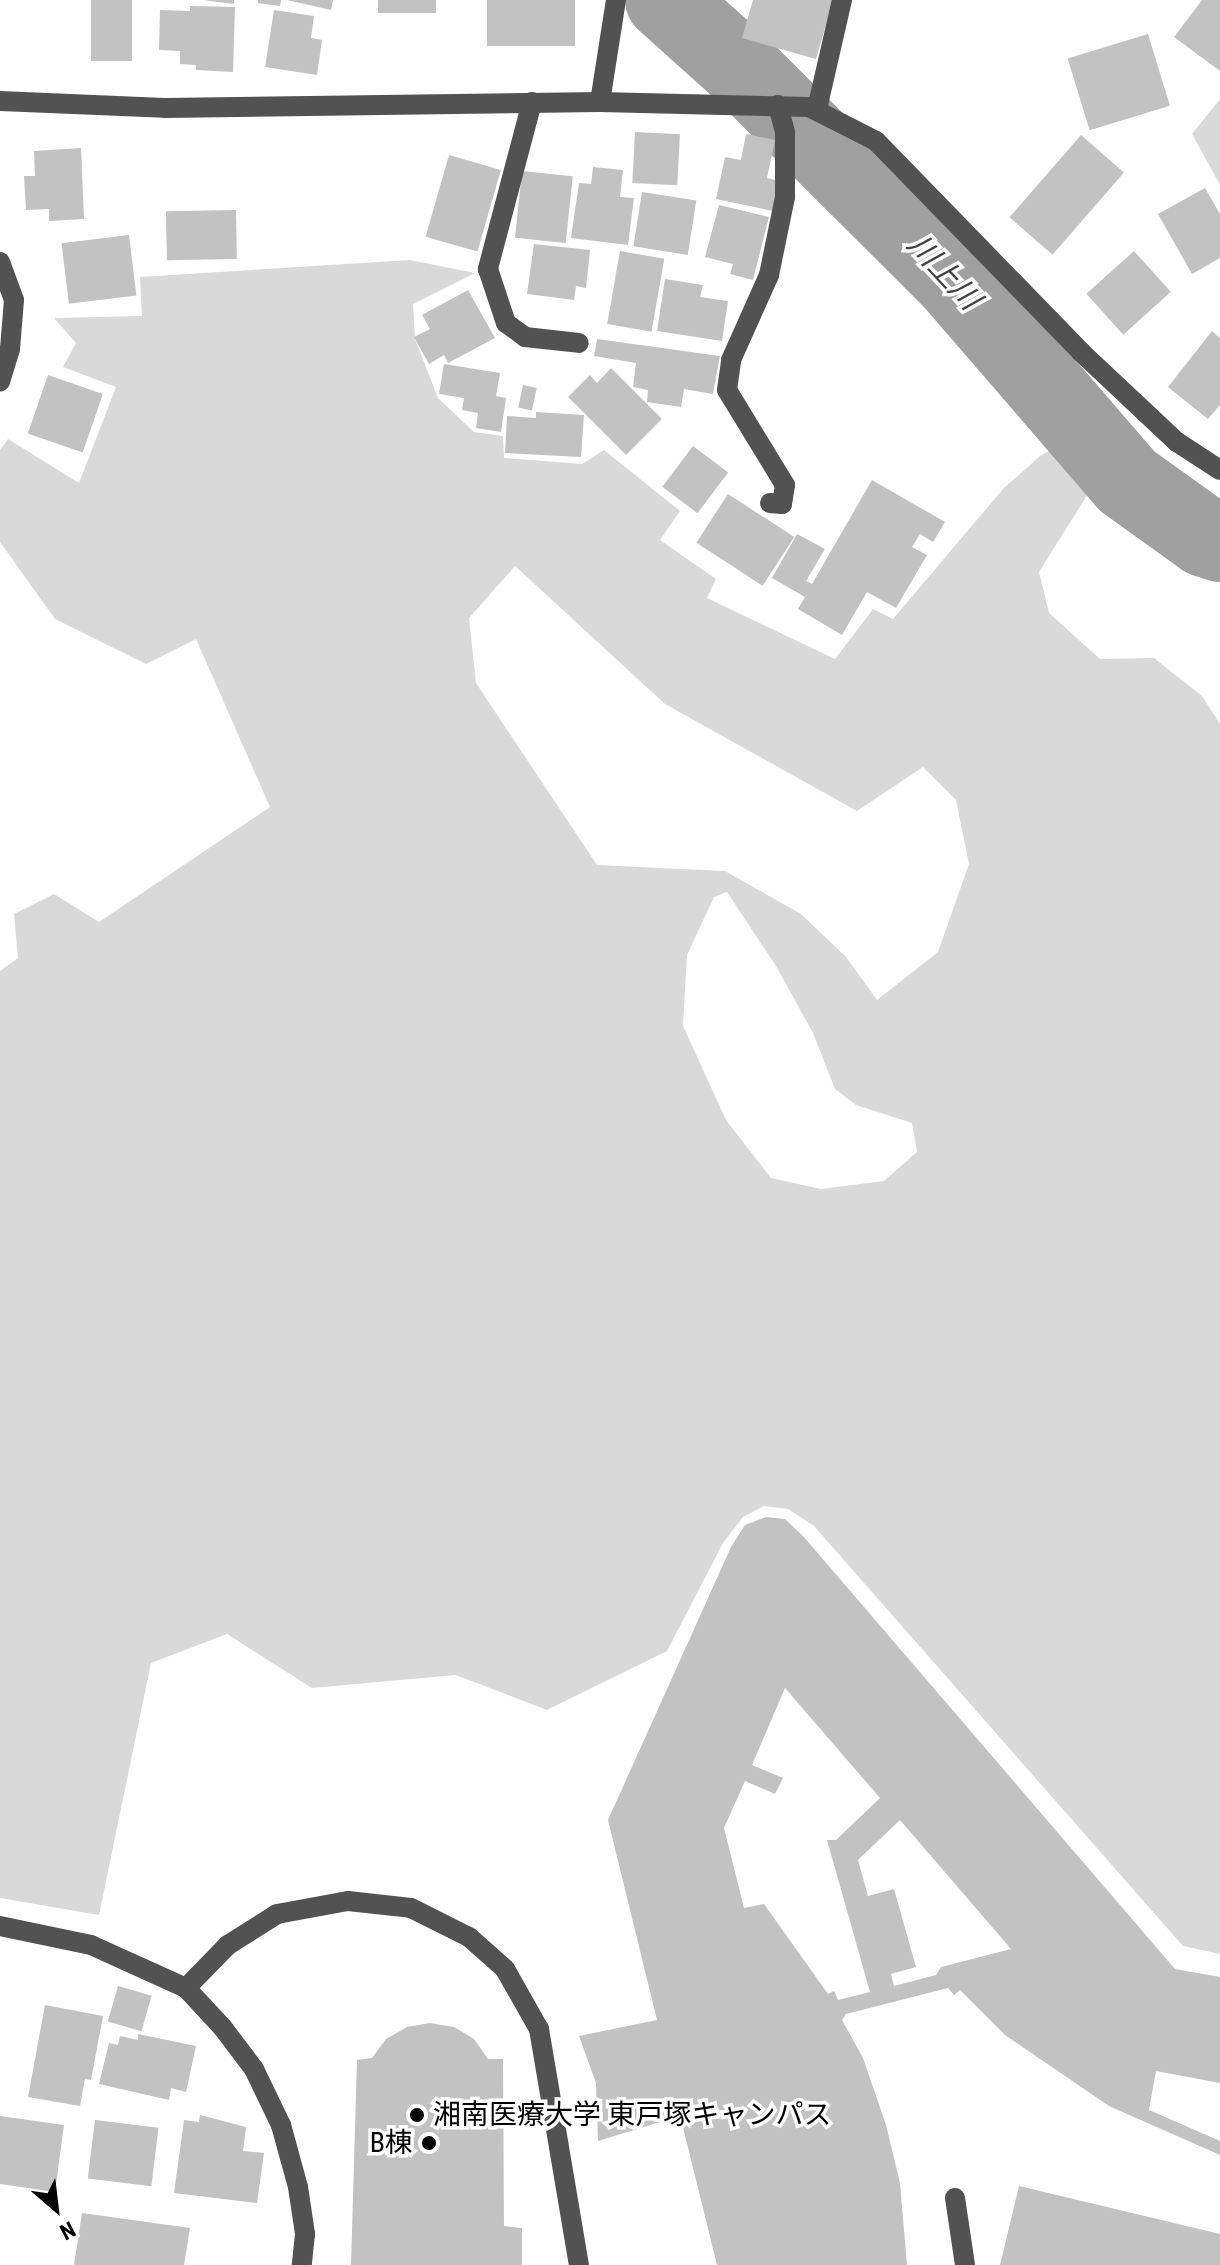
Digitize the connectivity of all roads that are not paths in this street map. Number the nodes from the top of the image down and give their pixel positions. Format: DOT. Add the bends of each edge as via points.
graph roads {
  1 [pos="842,0"];
  2 [pos="615,10"];
  3 [pos="0,101"];
  4 [pos="532,102"];
  5 [pos="600,102"];
  6 [pos="778,105"];
  7 [pos="813,108"];
  8 [pos="0,262"];
  9 [pos="4,284"];
  10 [pos="579,343"];
  11 [pos="0,381"];
  12 [pos="1220,470"];
  13 [pos="770,503"];
  14 [pos="0,1926"];
  15 [pos="186,1988"];
  16 [pos="955,2198"];
  17 [pos="302,2265"];
  18 [pos="579,2265"];
  19 [pos="965,2265"];
  1 -- 7 [label="street"];
  2 -- 5 [label="street"];
  3 -- 4 [label="street" via="164,108"];
  4 -- 5 [label="street"];
  4 -- 10 [label="street" via="488,269 506,323 525,337"];
  5 -- 6 [label="street"];
  6 -- 7 [label="street"];
  6 -- 13 [label="street" via="785,132 785,197 769,275 731,360 727,390 785,485 782,504"];
  7 -- 12 [label="street" via="876,141 1081,352 1177,442"];
  8 -- 9 [label="street"];
  9 -- 11 [label="street" via="14,300 10,349"];
  14 -- 15 [label="street" via="91,1945"];
  15 -- 17 [label="street" via="254,2069 281,2125 298,2187 305,2234"];
  15 -- 18 [label="street" via="228,1945 277,1914 348,1901 411,1908 469,1937 505,1969 539,2029"];
  16 -- 19 [label="street"];
}
